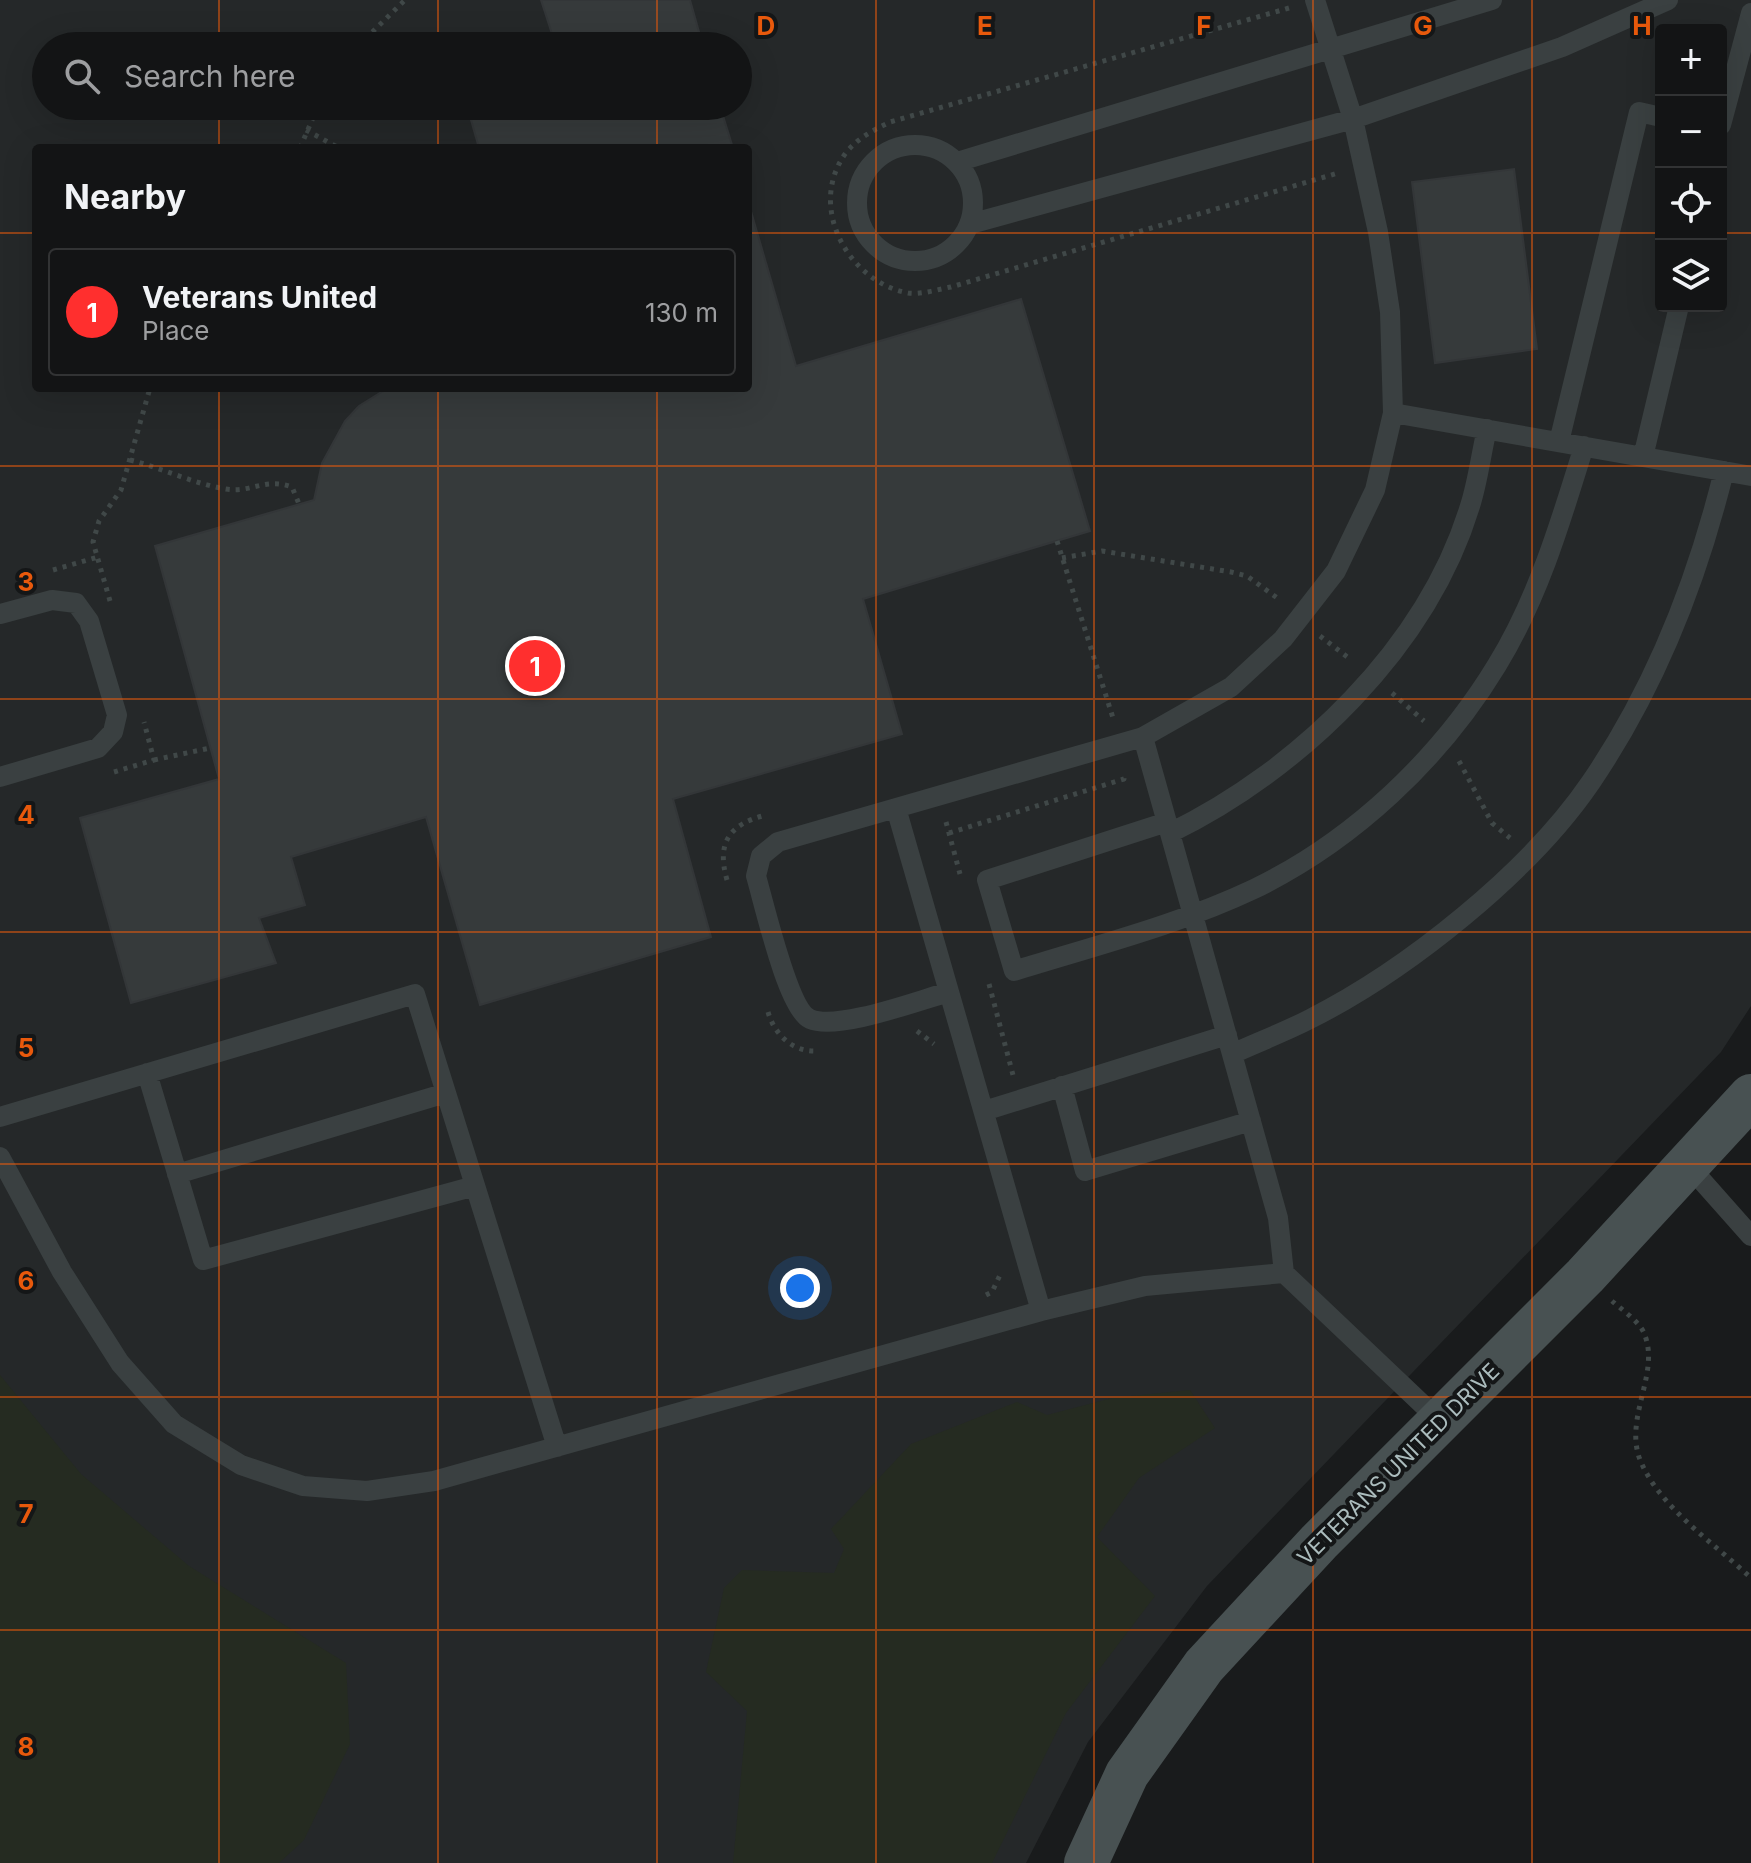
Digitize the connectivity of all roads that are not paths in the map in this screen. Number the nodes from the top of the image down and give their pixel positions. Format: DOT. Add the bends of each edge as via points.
graph roads {
  1 [pos="1315,0"];
  2 [pos="1492,0"];
  3 [pos="1668,0"];
  4 [pos="1751,13"];
  5 [pos="1333,48"];
  6 [pos="1727,103"];
  7 [pos="1655,116"];
  8 [pos="1353,119"];
  9 [pos="957,162"];
  10 [pos="970,224"];
  11 [pos="1678,312"];
  12 [pos="1393,413"];
  13 [pos="1487,429"];
  14 [pos="1559,442"];
  15 [pos="1584,446"];
  16 [pos="1643,457"];
  17 [pos="1724,471"];
  18 [pos="1751,476"];
  19 [pos="0,614"];
  20 [pos="1143,737"];
  21 [pos="0,777"];
  22 [pos="896,808"];
  23 [pos="1168,827"];
  24 [pos="1193,915"];
  25 [pos="949,992"];
  26 [pos="1229,1044"];
  27 [pos="147,1073"];
  28 [pos="1062,1086"];
  29 [pos="446,1093"];
  30 [pos="1751,1096"];
  31 [pos="984,1111"];
  32 [pos="0,1117"];
  33 [pos="1251,1121"];
  34 [pos="0,1157"];
  35 [pos="1688,1165"];
  36 [pos="177,1174"];
  37 [pos="475,1186"];
  38 [pos="1751,1236"];
  39 [pos="1284,1273"];
  40 [pos="1041,1311"];
  41 [pos="1440,1421"];
  42 [pos="557,1447"];
  43 [pos="1086,1863"];
  1 -- 5 [label="lane"];
  2 -- 5 [label="lane"];
  3 -- 8 [label="lane" via="1562,47"];
  4 -- 6 [label="lane"];
  5 -- 8 [label="lane"];
  5 -- 9 [label="lane"];
  7 -- 14 [label="lane" via="1639,112"];
  8 -- 10 [label="lane"];
  8 -- 12 [label="lane" via="1390,312"];
  9 -- 10 [label="lane" via="973,191"];
  9 -- 10 [label="lane" via="941,150 921,145 883,153 859,185 860,225 886,255 925,261 944,254"];
  11 -- 16 [label="lane"];
  12 -- 13 [label="lane"];
  12 -- 20 [label="lane" via="1375,490 1336,571 1299,619 1231,687"];
  13 -- 14 [label="lane"];
  13 -- 23 [label="lane" via="1470,506 1442,575 1372,676 1336,719 1287,760 1215,811"];
  14 -- 15 [label="lane"];
  15 -- 16 [label="lane"];
  15 -- 24 [label="lane" via="1535,589 1497,665 1444,737 1389,797 1320,851 1256,888"];
  16 -- 17 [label="lane"];
  17 -- 18 [label="lane"];
  17 -- 26 [label="lane" via="1707,540 1680,614 1635,708 1590,783 1530,854 1399,966 1311,1019"];
  19 -- 21 [label="lane" via="52,600 76,603 89,621 117,715 113,732 98,748"];
  20 -- 22 [label="lane"];
  20 -- 23 [label="lane"];
  22 -- 25 [label="lane"];
  22 -- 25 [label="lane" via="778,842 761,856 756,876 793,1004 809,1019 837,1022"];
  23 -- 24 [label="lane"];
  23 -- 24 [label="lane" via="987,880 1014,971"];
  24 -- 26 [label="lane"];
  25 -- 31 [label="lane"];
  26 -- 28 [label="lane"];
  26 -- 33 [label="lane"];
  27 -- 29 [label="lane" via="415,994"];
  27 -- 32 [label="lane"];
  27 -- 36 [label="lane"];
  28 -- 31 [label="lane"];
  28 -- 33 [label="lane" via="1085,1171"];
  29 -- 36 [label="lane"];
  29 -- 37 [label="lane"];
  30 -- 35 [label="street, VETERANS UNITED DRIVE"];
  31 -- 40 [label="lane"];
  33 -- 39 [label="lane" via="1278,1218"];
  34 -- 42 [label="lane" via="62,1272 120,1363 174,1424 241,1465 303,1486 367,1491 434,1481"];
  35 -- 38 [label="lane"];
  35 -- 41 [label="street, VETERANS UNITED DRIVE"];
  36 -- 37 [label="lane" via="203,1260"];
  37 -- 42 [label="lane"];
  39 -- 40 [label="lane" via="1145,1286"];
  39 -- 41 [label="lane"];
  40 -- 42 [label="lane"];
  41 -- 43 [label="street, VETERANS UNITED DRIVE" via="1204,1666 1127,1774"];
}
